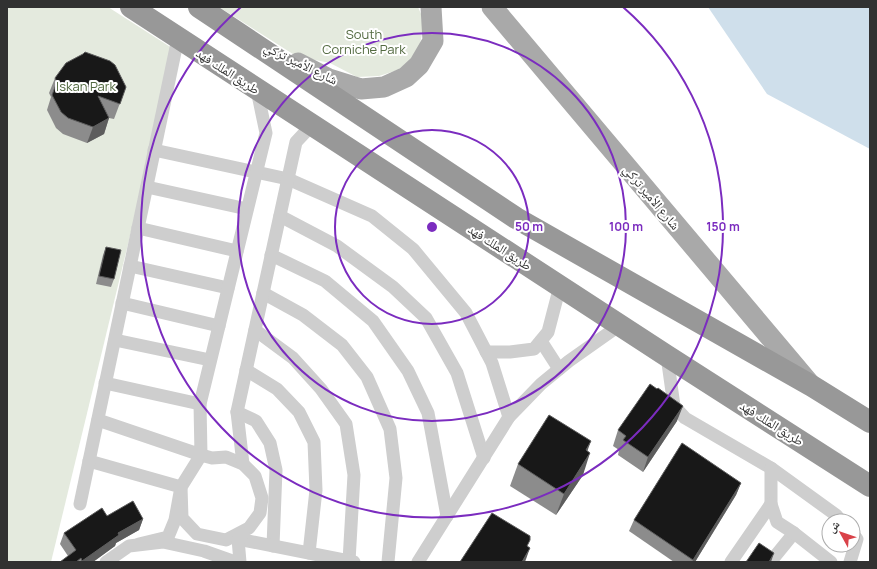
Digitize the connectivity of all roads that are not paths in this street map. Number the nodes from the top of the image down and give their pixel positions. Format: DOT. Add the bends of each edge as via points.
graph roads {
  1 [pos="131,7"];
  2 [pos="431,7"];
  3 [pos="492,7"];
  4 [pos="208,13"];
  5 [pos="178,38"];
  6 [pos="257,90"];
  7 [pos="312,126"];
  8 [pos="154,150"];
  9 [pos="256,172"];
  10 [pos="288,179"];
  11 [pos="461,182"];
  12 [pos="147,187"];
  13 [pos="247,209"];
  14 [pos="450,215"];
  15 [pos="280,216"];
  16 [pos="516,218"];
  17 [pos="138,228"];
  18 [pos="237,251"];
  19 [pos="507,252"];
  20 [pos="271,255"];
  21 [pos="130,266"];
  22 [pos="560,286"];
  23 [pos="228,288"];
  24 [pos="263,293"];
  25 [pos="122,303"];
  26 [pos="620,325"];
  27 [pos="218,326"];
  28 [pos="255,330"];
  29 [pos="115,340"];
  30 [pos="541,341"];
  31 [pos="486,352"];
  32 [pos="667,356"];
  33 [pos="210,360"];
  34 [pos="559,369"];
  35 [pos="246,370"];
  36 [pos="105,383"];
  37 [pos="812,386"];
  38 [pos="200,404"];
  39 [pos="237,412"];
  40 [pos="509,418"];
  41 [pos="98,420"];
  42 [pos="870,422"];
  43 [pos="201,455"];
  44 [pos="484,458"];
  45 [pos="89,460"];
  46 [pos="243,464"];
  47 [pos="771,468"];
  48 [pos="868,486"];
  49 [pos="181,487"];
  50 [pos="80,504"];
  51 [pos="771,504"];
  52 [pos="833,513"];
  53 [pos="447,516"];
  54 [pos="249,528"];
  55 [pos="794,533"];
  56 [pos="238,539"];
  57 [pos="139,544"];
  58 [pos="273,546"];
  59 [pos="309,553"];
  60 [pos="772,560"];
  61 [pos="106,562"];
  62 [pos="235,562"];
  63 [pos="240,562"];
  64 [pos="352,562"];
  65 [pos="388,562"];
  66 [pos="418,562"];
  67 [pos="731,562"];
  68 [pos="831,562"];
  1 -- 5 [label="highway, طريق الملك فهد"];
  2 -- 4 [label="main road, شارع الأمير تركي" via="432,41 420,65 406,77 384,87 361,89 329,79"];
  3 -- 37 [label="main road, شارع الأمير تركي"];
  4 -- 11 [label="highway"];
  5 -- 6 [label="highway, طريق الملك فهد"];
  5 -- 8 [label="street"];
  6 -- 7 [label="highway, طريق الملك فهد"];
  6 -- 9 [label="street" via="266,133"];
  7 -- 10 [label="street" via="296,142"];
  7 -- 14 [label="highway, طريق الملك فهد"];
  8 -- 9 [label="street"];
  8 -- 12 [label="street"];
  9 -- 10 [label="street"];
  9 -- 13 [label="street"];
  10 -- 15 [label="street"];
  10 -- 31 [label="street" via="372,216 413,249 466,313"];
  11 -- 14 [label="highway" via="463,192 480,206 479,216 468,221"];
  11 -- 16 [label="highway"];
  12 -- 13 [label="street"];
  12 -- 17 [label="street"];
  13 -- 18 [label="street"];
  14 -- 19 [label="highway, طريق الملك فهد"];
  15 -- 20 [label="street"];
  15 -- 44 [label="street" via="337,246 393,287 426,318 458,373"];
  16 -- 19 [label="highway" via="496,215 489,222 488,231"];
  16 -- 37 [label="highway"];
  17 -- 18 [label="street"];
  17 -- 21 [label="street"];
  18 -- 23 [label="street"];
  19 -- 22 [label="highway, طريق الملك فهد"];
  20 -- 24 [label="street"];
  20 -- 53 [label="street" via="325,281 373,321 408,371 428,413"];
  21 -- 23 [label="street"];
  21 -- 25 [label="street"];
  22 -- 26 [label="highway, طريق الملك فهد"];
  22 -- 30 [label="street" via="548,332"];
  23 -- 27 [label="street"];
  24 -- 28 [label="street"];
  24 -- 65 [label="street" via="303,315 342,345 367,377 390,429 396,478"];
  25 -- 27 [label="street"];
  25 -- 29 [label="street"];
  26 -- 32 [label="highway, طريق الملك فهد"];
  26 -- 34 [label="street"];
  27 -- 33 [label="street"];
  28 -- 35 [label="street"];
  28 -- 64 [label="street" via="293,358 321,389 346,424 354,475"];
  29 -- 33 [label="street"];
  29 -- 36 [label="street"];
  30 -- 31 [label="street" via="534,349"];
  30 -- 34 [label="street"];
  31 -- 40 [label="street" via="492,363"];
  32 -- 47 [label="street" via="674,406 701,428"];
  32 -- 48 [label="highway, طريق الملك فهد"];
  33 -- 38 [label="street"];
  34 -- 40 [label="street"];
  35 -- 39 [label="street"];
  35 -- 59 [label="street" via="277,389 299,412 314,442 316,490"];
  36 -- 38 [label="street"];
  36 -- 41 [label="street"];
  37 -- 42 [label="highway"];
  38 -- 43 [label="street"];
  39 -- 46 [label="street"];
  39 -- 58 [label="street" via="256,421 270,443 276,470"];
  40 -- 44 [label="street"];
  41 -- 43 [label="street"];
  41 -- 45 [label="street"];
  43 -- 46 [label="street" via="212,458 226,457"];
  43 -- 49 [label="street"];
  44 -- 53 [label="street"];
  45 -- 49 [label="street"];
  45 -- 50 [label="street"];
  46 -- 54 [label="street" via="255,476 262,498 260,513"];
  47 -- 51 [label="street"];
  47 -- 52 [label="street"];
  49 -- 54 [label="street" via="182,518 197,534 226,540"];
  49 -- 57 [label="street" via="176,520 168,537"];
  51 -- 55 [label="street" via="777,522"];
  51 -- 67 [label="street"];
  53 -- 66 [label="street"];
  54 -- 56 [label="street"];
  55 -- 60 [label="street"];
  55 -- 68 [label="street"];
  56 -- 58 [label="street"];
  56 -- 63 [label="street"];
  57 -- 61 [label="street" via="129,546"];
  57 -- 62 [label="street" via="163,542 204,551"];
  58 -- 59 [label="street"];
  59 -- 64 [label="street"];
}
